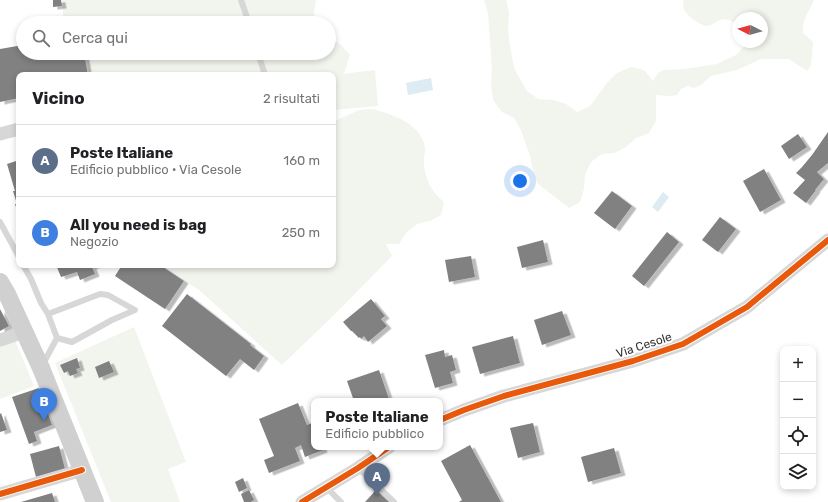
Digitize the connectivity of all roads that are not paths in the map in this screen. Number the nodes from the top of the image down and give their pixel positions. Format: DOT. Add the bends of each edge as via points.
graph roads {
  1 [pos="241,0"];
  2 [pos="247,16"];
  3 [pos="260,60"];
  4 [pos="264,72"];
  5 [pos="16,130"];
  6 [pos="0,134"];
  7 [pos="0,222"];
  8 [pos="828,240"];
  9 [pos="16,251"];
  10 [pos="25,268"];
  11 [pos="0,282"];
  12 [pos="48,314"];
  13 [pos="24,332"];
  14 [pos="57,338"];
  15 [pos="0,340"];
  16 [pos="41,368"];
  17 [pos="443,419"];
  18 [pos="384,450"];
  19 [pos="358,468"];
  20 [pos="82,470"];
  21 [pos="326,488"];
  22 [pos="0,494"];
  23 [pos="95,502"];
  24 [pos="302,502"];
  25 [pos="342,502"];
  26 [pos="394,502"];
  1 -- 2 [label="lane"];
  3 -- 4 [label="lane"];
  5 -- 6 [label="street"];
  7 -- 9 [label="lane"];
  8 -- 17 [label="street, Via Cesole" via="747,307 683,344 633,361 504,396"];
  10 -- 12 [label="lane"];
  11 -- 13 [label="main road"];
  12 -- 14 [label="lane"];
  12 -- 14 [label="lane" via="100,294 108,295 135,310 72,342"];
  13 -- 15 [label="street"];
  13 -- 16 [label="main road"];
  14 -- 16 [label="lane"];
  16 -- 20 [label="main road"];
  18 -- 19 [label="street"];
  19 -- 21 [label="street"];
  19 -- 26 [label="lane"];
  20 -- 22 [label="street"];
  20 -- 23 [label="main road"];
  21 -- 24 [label="street"];
  21 -- 25 [label="lane"];
}
